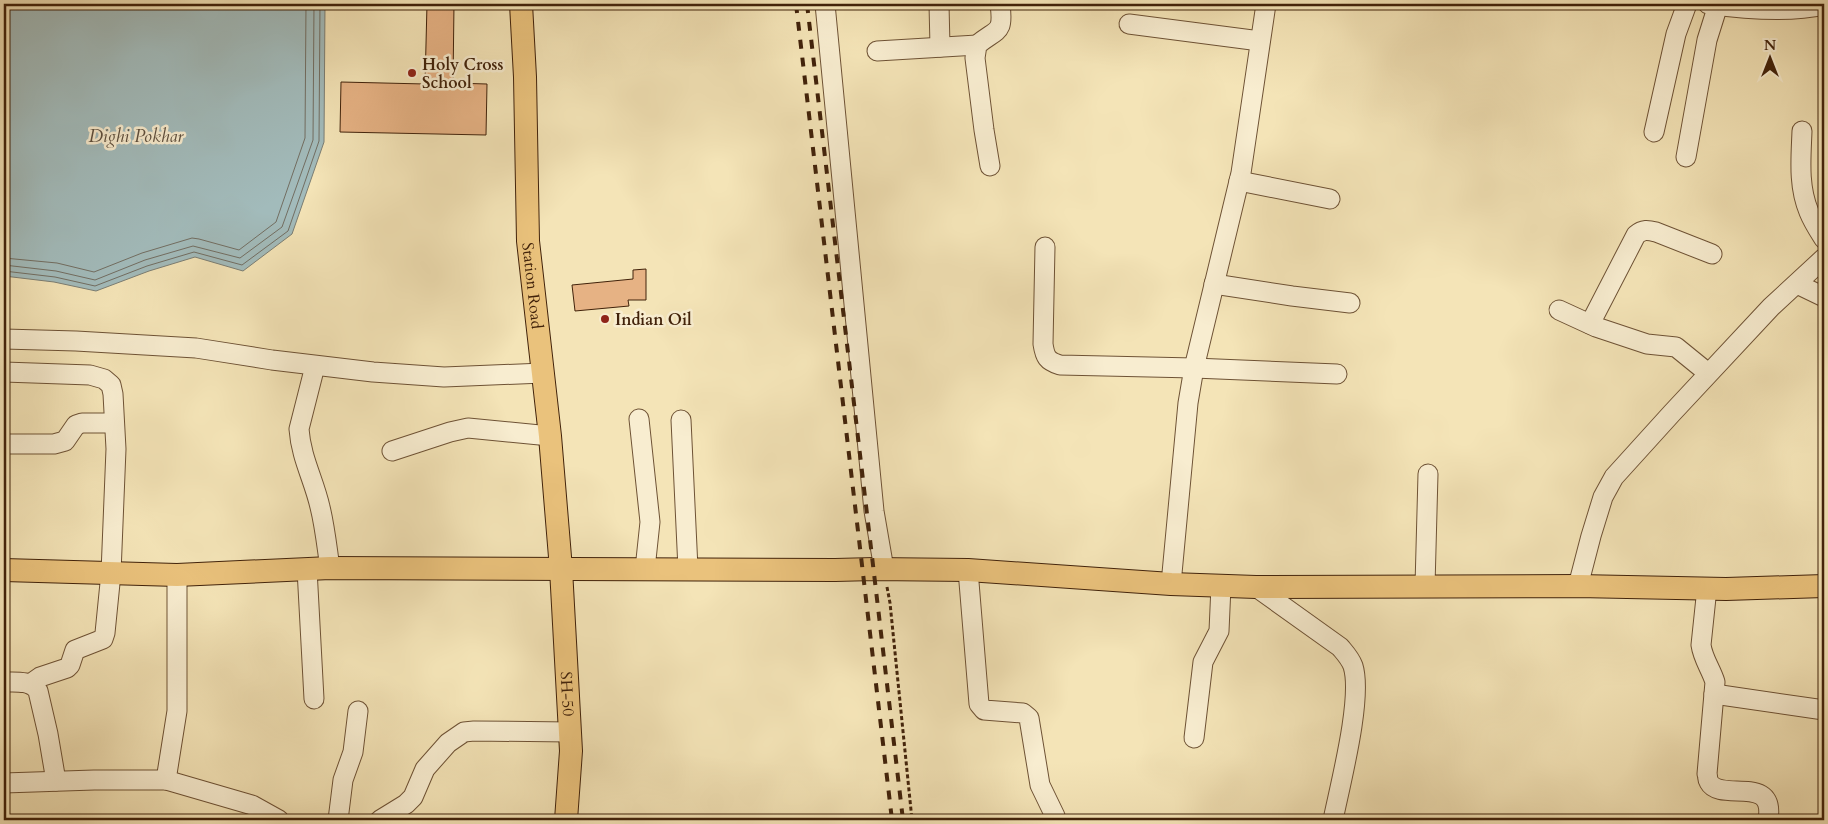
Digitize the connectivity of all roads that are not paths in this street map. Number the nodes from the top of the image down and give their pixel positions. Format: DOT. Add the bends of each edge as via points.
graph roads {
  1 [pos="521,4"];
  2 [pos="825,4"];
  3 [pos="940,4"];
  4 [pos="1000,4"];
  5 [pos="1266,4"];
  6 [pos="1687,4"];
  7 [pos="1713,4"];
  8 [pos="1824,5"];
  9 [pos="1128,24"];
  10 [pos="1260,41"];
  11 [pos="977,45"];
  12 [pos="940,47"];
  13 [pos="877,52"];
  14 [pos="1802,131"];
  15 [pos="1654,132"];
  16 [pos="1686,157"];
  17 [pos="990,166"];
  18 [pos="1239,181"];
  19 [pos="1330,199"];
  20 [pos="1824,239"];
  21 [pos="1045,247"];
  22 [pos="1712,254"];
  23 [pos="1824,258"];
  24 [pos="1214,284"];
  25 [pos="1797,284"];
  26 [pos="1824,297"];
  27 [pos="1350,303"];
  28 [pos="1559,310"];
  29 [pos="1590,324"];
  30 [pos="4,339"];
  31 [pos="315,366"];
  32 [pos="1194,368"];
  33 [pos="4,372"];
  34 [pos="543,373"];
  35 [pos="1708,373"];
  36 [pos="1337,374"];
  37 [pos="639,419"];
  38 [pos="681,420"];
  39 [pos="114,423"];
  40 [pos="550,436"];
  41 [pos="4,444"];
  42 [pos="392,451"];
  43 [pos="1428,474"];
  44 [pos="330,568"];
  45 [pos="307,569"];
  46 [pos="562,569"];
  47 [pos="645,569"];
  48 [pos="688,569"];
  49 [pos="884,569"];
  50 [pos="4,570"];
  51 [pos="968,570"];
  52 [pos="111,573"];
  53 [pos="176,576"];
  54 [pos="1172,584"];
  55 [pos="1221,586"];
  56 [pos="1424,586"];
  57 [pos="1578,586"];
  58 [pos="1824,586"];
  59 [pos="1256,587"];
  60 [pos="1707,588"];
  61 [pos="4,682"];
  62 [pos="30,684"];
  63 [pos="1714,694"];
  64 [pos="314,700"];
  65 [pos="1824,710"];
  66 [pos="358,711"];
  67 [pos="570,732"];
  68 [pos="1194,738"];
  69 [pos="166,780"];
  70 [pos="56,781"];
  71 [pos="4,783"];
  72 [pos="400,814"];
  73 [pos="280,820"];
  74 [pos="338,820"];
  75 [pos="380,820"];
  76 [pos="566,820"];
  77 [pos="1055,820"];
  78 [pos="1333,820"];
  79 [pos="1768,820"];
  1 -- 34 [label="main road, Station Road" via="528,242"];
  2 -- 49 [label="street" via="874,511"];
  3 -- 12 [label="street"];
  4 -- 11 [label="street" via="1000,28"];
  5 -- 10 [label="street"];
  6 -- 15 [label="street" via="1676,34"];
  7 -- 8 [label="street" via="1787,10"];
  7 -- 16 [label="street"];
  9 -- 10 [label="street"];
  10 -- 18 [label="street"];
  11 -- 12 [label="street"];
  11 -- 17 [label="street" via="975,58"];
  12 -- 13 [label="street"];
  14 -- 20 [label="street" via="1802,190 1809,214"];
  18 -- 19 [label="street"];
  18 -- 24 [label="street"];
  21 -- 32 [label="street" via="1043,344 1050,362 1060,365"];
  22 -- 29 [label="street" via="1656,232 1641,231"];
  23 -- 25 [label="street"];
  24 -- 27 [label="street"];
  24 -- 32 [label="street"];
  25 -- 26 [label="street"];
  25 -- 35 [label="street"];
  28 -- 29 [label="street"];
  29 -- 35 [label="street" via="1647,344 1676,347"];
  30 -- 31 [label="street" via="196,348"];
  31 -- 34 [label="street" via="444,376"];
  31 -- 44 [label="street" via="299,429 302,452 320,506"];
  32 -- 36 [label="street"];
  32 -- 54 [label="street"];
  33 -- 39 [label="street" via="90,375 104,379 113,394"];
  34 -- 40 [label="main road, Station Road"];
  35 -- 57 [label="street" via="1614,478 1603,497"];
  37 -- 47 [label="street" via="650,522"];
  38 -- 48 [label="street"];
  39 -- 41 [label="street" via="76,425 65,441 54,444"];
  39 -- 52 [label="street"];
  40 -- 42 [label="street" via="468,428"];
  40 -- 46 [label="main road, Station Road"];
  43 -- 56 [label="street"];
  44 -- 45 [label="main road"];
  44 -- 46 [label="main road"];
  45 -- 53 [label="main road"];
  45 -- 64 [label="street"];
  46 -- 47 [label="main road"];
  46 -- 67 [label="main road, SH-50"];
  47 -- 48 [label="main road"];
  48 -- 49 [label="main road"];
  49 -- 51 [label="main road"];
  50 -- 52 [label="main road"];
  51 -- 54 [label="main road"];
  51 -- 77 [label="street" via="979,704 984,710 1023,713 1029,718 1040,785"];
  52 -- 53 [label="main road"];
  52 -- 62 [label="street" via="102,638 75,650 67,668"];
  53 -- 69 [label="street" via="176,711"];
  54 -- 55 [label="main road"];
  55 -- 59 [label="main road"];
  55 -- 68 [label="street" via="1219,631 1203,662"];
  56 -- 57 [label="main road"];
  56 -- 59 [label="main road"];
  57 -- 60 [label="main road"];
  58 -- 60 [label="main road"];
  59 -- 78 [label="street" via="1340,647 1353,668 1353,714"];
  60 -- 63 [label="street" via="1701,645 1702,655 1712,670"];
  61 -- 62 [label="street"];
  62 -- 70 [label="street" via="38,691"];
  63 -- 65 [label="street"];
  63 -- 79 [label="street" via="1709,782 1715,788 1762,795 1768,802"];
  66 -- 74 [label="street" via="352,752 342,780"];
  67 -- 72 [label="street" via="464,732 448,743 425,769 413,797"];
  67 -- 76 [label="main road, SH-50"];
  69 -- 70 [label="street"];
  69 -- 73 [label="street" via="252,805"];
  70 -- 71 [label="street"];
  72 -- 75 [label="street"];
}
